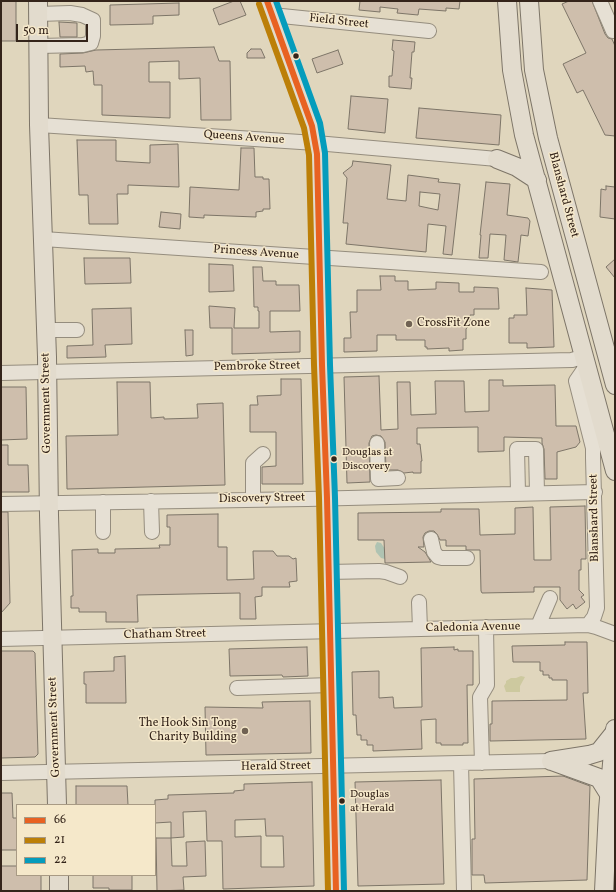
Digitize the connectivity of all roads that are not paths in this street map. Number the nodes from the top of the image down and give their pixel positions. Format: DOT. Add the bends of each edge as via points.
graph roads {
  1 [pos="506,1"];
  2 [pos="528,1"];
  3 [pos="600,1"];
  4 [pos="38,8"];
  5 [pos="270,8"];
  6 [pos="429,31"];
  7 [pos="615,31"];
  8 [pos="39,46"];
  9 [pos="39,125"];
  10 [pos="524,135"];
  11 [pos="316,143"];
  12 [pos="497,159"];
  13 [pos="536,180"];
  14 [pos="43,239"];
  15 [pos="320,257"];
  16 [pos="541,272"];
  17 [pos="46,330"];
  18 [pos="77,330"];
  19 [pos="600,332"];
  20 [pos="586,361"];
  21 [pos="322,365"];
  22 [pos="47,372"];
  23 [pos="1,373"];
  24 [pos="615,385"];
  25 [pos="377,443"];
  26 [pos="262,454"];
  27 [pos="615,471"];
  28 [pos="595,492"];
  29 [pos="537,493"];
  30 [pos="518,494"];
  31 [pos="387,497"];
  32 [pos="327,498"];
  33 [pos="253,499"];
  34 [pos="151,501"];
  35 [pos="103,502"];
  36 [pos="48,503"];
  37 [pos="1,504"];
  38 [pos="103,532"];
  39 [pos="152,532"];
  40 [pos="431,539"];
  41 [pos="467,558"];
  42 [pos="328,572"];
  43 [pos="400,577"];
  44 [pos="550,598"];
  45 [pos="419,602"];
  46 [pos="588,625"];
  47 [pos="538,626"];
  48 [pos="486,627"];
  49 [pos="420,629"];
  50 [pos="330,631"];
  51 [pos="615,634"];
  52 [pos="52,637"];
  53 [pos="1,638"];
  54 [pos="331,685"];
  55 [pos="237,688"];
  56 [pos="615,729"];
  57 [pos="615,732"];
  58 [pos="551,761"];
  59 [pos="482,762"];
  60 [pos="461,763"];
  61 [pos="333,766"];
  62 [pos="56,772"];
  63 [pos="1,773"];
  64 [pos="609,794"];
  65 [pos="57,804"];
  66 [pos="59,876"];
  67 [pos="59,891"];
  68 [pos="336,891"];
  69 [pos="464,891"];
  70 [pos="604,891"];
  1 -- 10 [label="main road, Blanshard Street" via="512,70"];
  2 -- 19 [label="main road, Blanshard Street" via="534,70 540,104"];
  3 -- 7 [label="street"];
  4 -- 8 [label="main road, Government Street"];
  4 -- 8 [label="street" via="82,15 93,20 91,43"];
  5 -- 6 [label="street, Field Street"];
  5 -- 11 [label="main road" via="310,118"];
  8 -- 9 [label="main road, Government Street"];
  9 -- 11 [label="street, Queens Avenue"];
  9 -- 14 [label="main road, Government Street"];
  10 -- 12 [label="main road" via="516,149"];
  10 -- 13 [label="main road, Blanshard Street"];
  11 -- 12 [label="street, Queens Avenue"];
  11 -- 15 [label="main road"];
  12 -- 13 [label="main road" via="517,167"];
  13 -- 20 [label="main road, Blanshard Street"];
  14 -- 15 [label="street, Princess Avenue"];
  14 -- 17 [label="main road, Government Street"];
  15 -- 16 [label="street, Princess Avenue"];
  15 -- 21 [label="main road"];
  17 -- 18 [label="street"];
  17 -- 22 [label="main road, Government Street"];
  19 -- 20 [label="main road"];
  19 -- 24 [label="main road, Blanshard Street"];
  20 -- 21 [label="street, Pembroke Street"];
  20 -- 27 [label="main road, Blanshard Street"];
  20 -- 28 [label="street, Blanshard Street" via="576,381 593,448"];
  21 -- 22 [label="street, Pembroke Street"];
  21 -- 32 [label="main road"];
  22 -- 23 [label="street, Pembroke Street"];
  22 -- 36 [label="main road, Government Street"];
  25 -- 31 [label="street" via="378,478 392,478"];
  26 -- 33 [label="street" via="253,463"];
  28 -- 29 [label="street, Discovery Street"];
  28 -- 46 [label="street, Blanshard Street" via="597,608"];
  29 -- 30 [label="street, Discovery Street"];
  29 -- 30 [label="street" via="536,449 517,449"];
  30 -- 31 [label="street, Discovery Street"];
  31 -- 32 [label="street, Discovery Street"];
  32 -- 33 [label="street, Discovery Street"];
  32 -- 42 [label="main road"];
  33 -- 34 [label="street, Discovery Street"];
  34 -- 35 [label="street, Discovery Street"];
  34 -- 39 [label="street"];
  35 -- 36 [label="street, Discovery Street"];
  35 -- 38 [label="street"];
  36 -- 37 [label="street, Discovery Street"];
  36 -- 52 [label="main road, Government Street"];
  40 -- 41 [label="street" via="438,557"];
  42 -- 43 [label="street" via="379,571"];
  42 -- 50 [label="main road"];
  44 -- 47 [label="street"];
  45 -- 49 [label="street"];
  46 -- 47 [label="street, Caledonia Avenue"];
  46 -- 51 [label="street, Caledonia Avenue"];
  47 -- 48 [label="street, Caledonia Avenue"];
  48 -- 49 [label="street, Caledonia Avenue"];
  48 -- 59 [label="street" via="488,685 480,697"];
  49 -- 50 [label="street, Caledonia Avenue"];
  50 -- 52 [label="street, Chatham Street"];
  50 -- 54 [label="main road"];
  52 -- 53 [label="street, Chatham Street"];
  52 -- 62 [label="main road, Government Street"];
  54 -- 55 [label="street"];
  54 -- 61 [label="main road"];
  56 -- 57 [label="main road"];
  57 -- 58 [label="main road" via="599,752"];
  57 -- 64 [label="main road"];
  58 -- 59 [label="street, Herald Street"];
  58 -- 64 [label="main road" via="599,778"];
  59 -- 60 [label="street, Herald Street"];
  60 -- 61 [label="street, Herald Street"];
  60 -- 69 [label="street"];
  61 -- 62 [label="street, Herald Street"];
  61 -- 68 [label="main road"];
  62 -- 63 [label="street, Herald Street"];
  62 -- 65 [label="main road, Government Street"];
  64 -- 70 [label="main road"];
  66 -- 67 [label="main road"];
}
